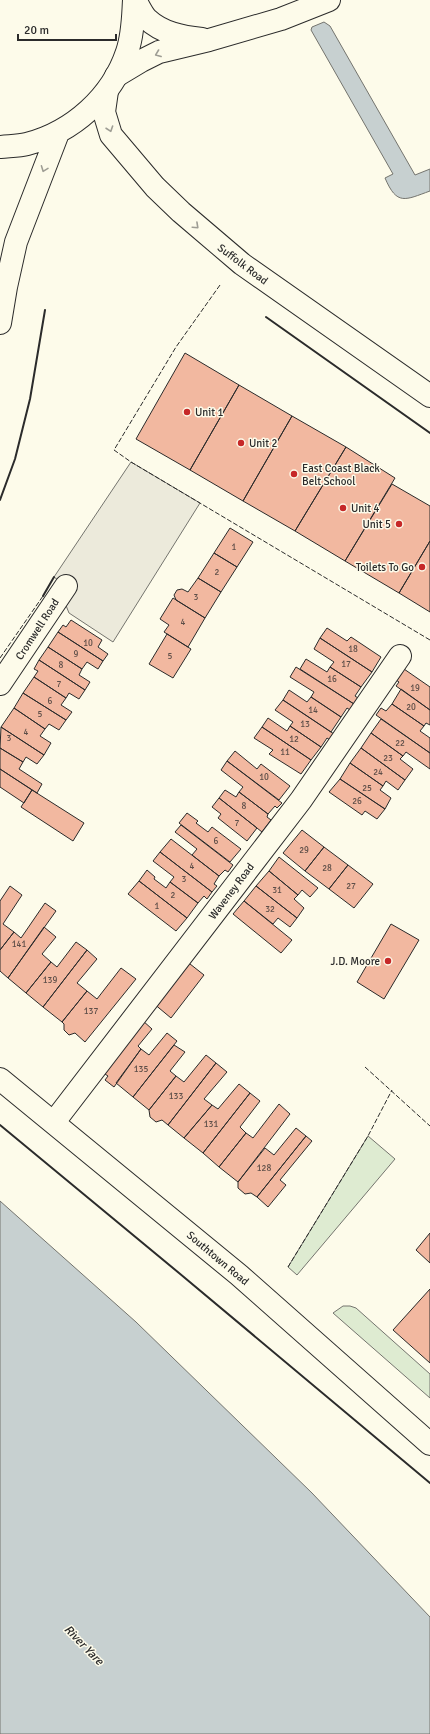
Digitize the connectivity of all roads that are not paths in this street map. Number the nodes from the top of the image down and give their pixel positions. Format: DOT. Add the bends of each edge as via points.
graph roads {
  1 [pos="134,0"];
  2 [pos="329,0"];
  3 [pos="209,40"];
  4 [pos="111,84"];
  5 [pos="58,133"];
  6 [pos="0,147"];
  7 [pos="0,323"];
  8 [pos="430,396"];
  9 [pos="63,590"];
  10 [pos="400,656"];
  11 [pos="0,684"];
  12 [pos="0,1079"];
  13 [pos="54,1122"];
  14 [pos="430,1444"];
  1 -- 3 [label="street" via="146,18 158,27 178,36"];
  1 -- 4 [label="street" via="133,25 127,51"];
  2 -- 3 [label="street" via="281,19"];
  3 -- 4 [label="street, one-way" via="159,52"];
  4 -- 5 [label="street" via="85,115"];
  4 -- 8 [label="street, Suffolk Road, one-way" via="104,112 111,135 156,187 208,237 242,264"];
  5 -- 6 [label="street" via="27,144"];
  5 -- 7 [label="street, one-way" via="16,242"];
  9 -- 11 [label="street, Cromwell Road"];
  10 -- 13 [label="street, Waveney Road" via="301,800"];
  12 -- 13 [label="street, Southtown Road"];
  13 -- 14 [label="street, Southtown Road" via="239,1275"];
}
